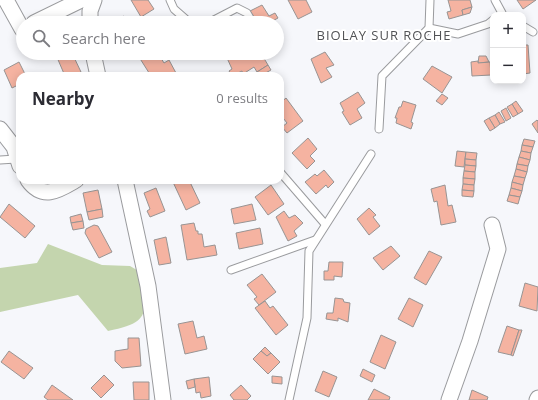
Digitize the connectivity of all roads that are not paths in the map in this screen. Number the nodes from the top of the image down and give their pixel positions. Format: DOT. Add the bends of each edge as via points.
graph roads {
  1 [pos="6,0"];
  2 [pos="81,0"];
  3 [pos="94,0"];
  4 [pos="170,0"];
  5 [pos="430,0"];
  6 [pos="495,0"];
  7 [pos="501,12"];
  8 [pos="48,16"];
  9 [pos="90,16"];
  10 [pos="182,16"];
  11 [pos="222,16"];
  12 [pos="249,16"];
  13 [pos="16,18"];
  14 [pos="490,22"];
  15 [pos="429,28"];
  16 [pos="526,28"];
  17 [pos="533,32"];
  18 [pos="95,60"];
  19 [pos="97,72"];
  20 [pos="0,129"];
  21 [pos="379,129"];
  22 [pos="16,154"];
  23 [pos="371,154"];
  24 [pos="0,160"];
  25 [pos="16,162"];
  26 [pos="284,177"];
  27 [pos="32,184"];
  28 [pos="67,184"];
  29 [pos="126,184"];
  30 [pos="325,224"];
  31 [pos="492,225"];
  32 [pos="315,240"];
  33 [pos="231,270"];
  34 [pos="163,400"];
  35 [pos="288,400"];
  36 [pos="450,400"];
  1 -- 13 [label="street"];
  2 -- 8 [label="street"];
  3 -- 9 [label="street"];
  4 -- 10 [label="lane" via="174,9"];
  5 -- 15 [label="lane"];
  6 -- 7 [label="lane"];
  11 -- 12 [label="lane" via="237,8"];
  14 -- 15 [label="lane" via="458,34"];
  15 -- 21 [label="lane" via="382,76"];
  16 -- 17 [label="lane"];
  18 -- 19 [label="street"];
  20 -- 22 [label="street" via="14,147"];
  23 -- 30 [label="lane"];
  24 -- 25 [label="lane"];
  26 -- 30 [label="lane"];
  27 -- 28 [label="street" via="38,190 50,192"];
  29 -- 34 [label="street" via="148,286"];
  30 -- 32 [label="lane"];
  31 -- 36 [label="street" via="498,250"];
  32 -- 33 [label="lane"];
  32 -- 35 [label="lane" via="309,251 307,318"];
}
